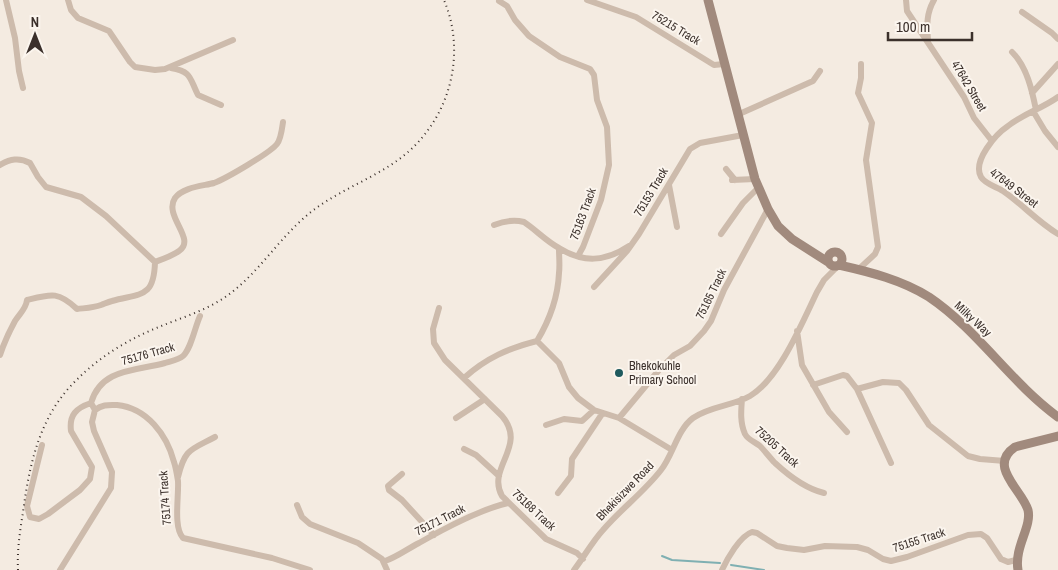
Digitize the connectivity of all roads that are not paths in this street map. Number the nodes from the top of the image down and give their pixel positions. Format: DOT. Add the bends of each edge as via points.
graph roads {
  1 [pos="6,0"];
  2 [pos="68,0"];
  3 [pos="587,0"];
  4 [pos="708,0"];
  5 [pos="906,0"];
  6 [pos="934,0"];
  7 [pos="499,1"];
  8 [pos="1022,12"];
  9 [pos="1058,39"];
  10 [pos="233,40"];
  11 [pos="928,42"];
  12 [pos="1012,52"];
  13 [pos="724,64"];
  14 [pos="861,64"];
  15 [pos="1058,64"];
  16 [pos="170,68"];
  17 [pos="820,71"];
  18 [pos="23,88"];
  19 [pos="1032,93"];
  20 [pos="1058,97"];
  21 [pos="221,106"];
  22 [pos="1034,111"];
  23 [pos="737,115"];
  24 [pos="283,122"];
  25 [pos="742,134"];
  26 [pos="992,141"];
  27 [pos="1058,147"];
  28 [pos="0,165"];
  29 [pos="726,169"];
  30 [pos="757,183"];
  31 [pos="669,185"];
  32 [pos="768,209"];
  33 [pos="494,225"];
  34 [pos="677,227"];
  35 [pos="721,234"];
  36 [pos="1058,234"];
  37 [pos="632,244"];
  38 [pos="806,247"];
  39 [pos="559,248"];
  40 [pos="837,254"];
  41 [pos="578,256"];
  42 [pos="155,262"];
  43 [pos="834,264"];
  44 [pos="861,267"];
  45 [pos="873,273"];
  46 [pos="594,287"];
  47 [pos="439,308"];
  48 [pos="200,316"];
  49 [pos="797,331"];
  50 [pos="537,341"];
  51 [pos="0,354"];
  52 [pos="464,378"];
  53 [pos="813,386"];
  54 [pos="857,389"];
  55 [pos="485,399"];
  56 [pos="742,399"];
  57 [pos="91,403"];
  58 [pos="1042,403"];
  59 [pos="95,410"];
  60 [pos="594,410"];
  61 [pos="1058,410"];
  62 [pos="602,414"];
  63 [pos="1058,416"];
  64 [pos="456,418"];
  65 [pos="619,418"];
  66 [pos="546,426"];
  67 [pos="847,432"];
  68 [pos="1058,436"];
  69 [pos="215,437"];
  70 [pos="42,444"];
  71 [pos="464,449"];
  72 [pos="672,450"];
  73 [pos="1005,461"];
  74 [pos="891,463"];
  75 [pos="402,474"];
  76 [pos="499,476"];
  77 [pos="178,480"];
  78 [pos="558,493"];
  79 [pos="824,493"];
  80 [pos="508,503"];
  81 [pos="297,505"];
  82 [pos="434,535"];
  83 [pos="583,559"];
  84 [pos="1016,560"];
  85 [pos="385,561"];
  86 [pos="60,570"];
  87 [pos="310,570"];
  88 [pos="387,570"];
  89 [pos="574,570"];
  90 [pos="722,570"];
  91 [pos="1018,570"];
  1 -- 18 [label="street"];
  2 -- 16 [label="street" via="78,18 109,31 135,67"];
  3 -- 13 [label="street, 75215 Track" via="636,17 714,65"];
  4 -- 13 [label="street, Milky Way"];
  5 -- 11 [label="street, 47642 Street" via="908,11"];
  6 -- 11 [label="street" via="927,17"];
  7 -- 41 [label="street, 75163 Track" via="529,36 560,57 590,69 594,75 597,100 606,122 609,165 597,212"];
  8 -- 9 [label="street"];
  10 -- 16 [label="street"];
  11 -- 26 [label="street, 47642 Street" via="974,118"];
  12 -- 19 [label="street" via="1021,63"];
  13 -- 23 [label="street, Milky Way"];
  14 -- 44 [label="street" via="858,93 872,123 866,160 878,247"];
  15 -- 19 [label="street"];
  16 -- 21 [label="street" via="184,70 198,95"];
  17 -- 23 [label="street" via="813,81"];
  19 -- 22 [label="street"];
  20 -- 22 [label="street, 47649 Street"];
  22 -- 26 [label="street, 47649 Street" via="1008,125"];
  22 -- 27 [label="street"];
  23 -- 25 [label="street, Milky Way"];
  24 -- 42 [label="street" via="279,142 271,150 219,181 197,186 176,197 173,215 184,244 180,251"];
  25 -- 30 [label="street, Milky Way"];
  25 -- 31 [label="street, 75153 Track" via="694,146"];
  26 -- 36 [label="street, 47649 Street" via="980,162 981,178"];
  28 -- 42 [label="street" via="6,161 25,160 46,187 81,197"];
  29 -- 30 [label="street" via="733,180"];
  30 -- 32 [label="street, Milky Way"];
  30 -- 35 [label="street"];
  31 -- 34 [label="street"];
  31 -- 37 [label="street, 75153 Track"];
  32 -- 38 [label="street, Milky Way" via="778,226"];
  32 -- 65 [label="street, 75165 Track" via="704,331 659,370"];
  33 -- 39 [label="street" via="517,220"];
  37 -- 41 [label="street, 75163 Track" via="600,258 590,260"];
  37 -- 46 [label="street, 75153 Track"];
  38 -- 40 [label="street, Milky Way"];
  38 -- 43 [label="street, Milky Way"];
  39 -- 41 [label="street"];
  39 -- 50 [label="street" via="560,272 554,300"];
  40 -- 43 [label="street" via="830,255"];
  40 -- 44 [label="street, Milky Way"];
  42 -- 51 [label="street" via="150,286 139,295 77,309 66,298 47,294 27,300"];
  43 -- 45 [label="street, Milky Way"];
  43 -- 49 [label="street, Bhekisizwe Road"];
  44 -- 45 [label="street, Milky Way"];
  45 -- 58 [label="street, Milky Way" via="928,297 962,325 1023,388"];
  47 -- 52 [label="street" via="433,329 434,343 445,360"];
  48 -- 57 [label="street, 75176 Track" via="184,355 109,377 98,386"];
  49 -- 53 [label="street" via="802,365"];
  49 -- 56 [label="street, Bhekisizwe Road" via="771,377 762,387"];
  50 -- 52 [label="street" via="505,350"];
  50 -- 60 [label="street" via="557,360 571,390"];
  52 -- 55 [label="street"];
  53 -- 54 [label="street" via="843,374"];
  53 -- 67 [label="street" via="829,412"];
  54 -- 73 [label="street" via="883,382 899,383 936,431 968,456"];
  54 -- 74 [label="street"];
  55 -- 64 [label="street"];
  55 -- 76 [label="street" via="506,420 512,434"];
  56 -- 72 [label="street, Bhekisizwe Road" via="693,419"];
  56 -- 79 [label="street, 75205 Track" via="742,421 748,438 785,471"];
  57 -- 59 [label="street"];
  57 -- 70 [label="street" via="75,412 70,425 92,467 92,474 80,490 39,519 30,517 27,506"];
  58 -- 61 [label="street, Milky Way"];
  58 -- 63 [label="street, Milky Way"];
  59 -- 77 [label="street, 75174 Track" via="106,404 122,406 145,416 171,452"];
  59 -- 86 [label="street" via="92,417 94,431 112,472 110,488"];
  60 -- 62 [label="street"];
  60 -- 66 [label="street" via="582,421 564,419"];
  62 -- 65 [label="street"];
  62 -- 78 [label="street" via="572,459 571,476"];
  65 -- 72 [label="street"];
  68 -- 73 [label="street" via="1015,447"];
  69 -- 77 [label="street" via="184,456"];
  71 -- 76 [label="street" via="476,455"];
  72 -- 83 [label="street, Bhekisizwe Road" via="663,468 602,530"];
  73 -- 84 [label="street" via="1005,472 1024,502 1028,516"];
  75 -- 82 [label="street" via="390,483 389,490"];
  76 -- 80 [label="street, 75168 Track" via="499,490"];
  77 -- 87 [label="street, 75174 Track" via="178,529 182,538"];
  80 -- 82 [label="street, 75171 Track"];
  80 -- 83 [label="street, 75168 Track" via="546,539 572,550"];
  81 -- 85 [label="street" via="302,518 310,524 353,540"];
  82 -- 85 [label="street, 75171 Track"];
  83 -- 89 [label="street, Bhekisizwe Road"];
  84 -- 90 [label="street, 75155 Track" via="1000,560 987,538 972,533 894,560 883,559 864,549 841,546 804,550 787,548 752,532"];
  84 -- 91 [label="street"];
  85 -- 88 [label="street"];
}
